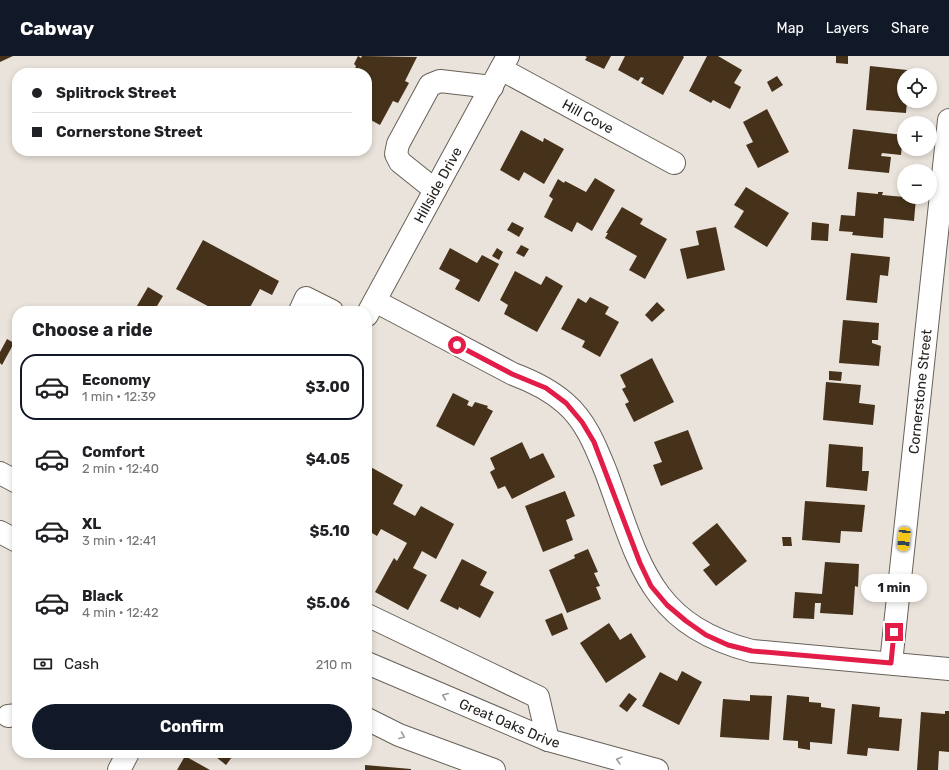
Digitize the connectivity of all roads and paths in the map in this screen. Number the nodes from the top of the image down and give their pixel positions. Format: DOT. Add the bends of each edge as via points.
graph roads {
  1 [pos="500,71"];
  2 [pos="949,120"];
  3 [pos="674,163"];
  4 [pos="435,190"];
  5 [pos="372,306"];
  6 [pos="372,308"];
  7 [pos="0,473"];
  8 [pos="12,479"];
  9 [pos="0,532"];
  10 [pos="12,538"];
  11 [pos="372,617"];
  12 [pos="891,663"];
  13 [pos="372,665"];
  14 [pos="949,669"];
  15 [pos="372,722"];
  16 [pos="548,740"];
  17 [pos="125,758"];
  18 [pos="119,770"];
  19 [pos="494,770"];
  20 [pos="657,770"];
  1 -- 3 [label="street, Hill Cove"];
  1 -- 4 [label="street, Hillside Drive"];
  1 -- 4 [label="street" via="440,81 430,86 398,144 396,154 400,162"];
  2 -- 12 [label="street, Cornerstone Street"];
  4 -- 5 [label="street, Hillside Drive"];
  6 -- 12 [label="street" via="512,374 535,382 566,403 594,442 651,586 667,605 706,635 728,645 752,651"];
  7 -- 8 [label="street"];
  9 -- 10 [label="street"];
  11 -- 16 [label="street" via="538,697"];
  12 -- 14 [label="street"];
  16 -- 13 [label="street, Great Oaks Drive, one-way"];
  15 -- 19 [label="street, one-way" via="399,735"];
  20 -- 16 [label="street, Great Oaks Drive, one-way"];
  17 -- 18 [label="street"];
}
